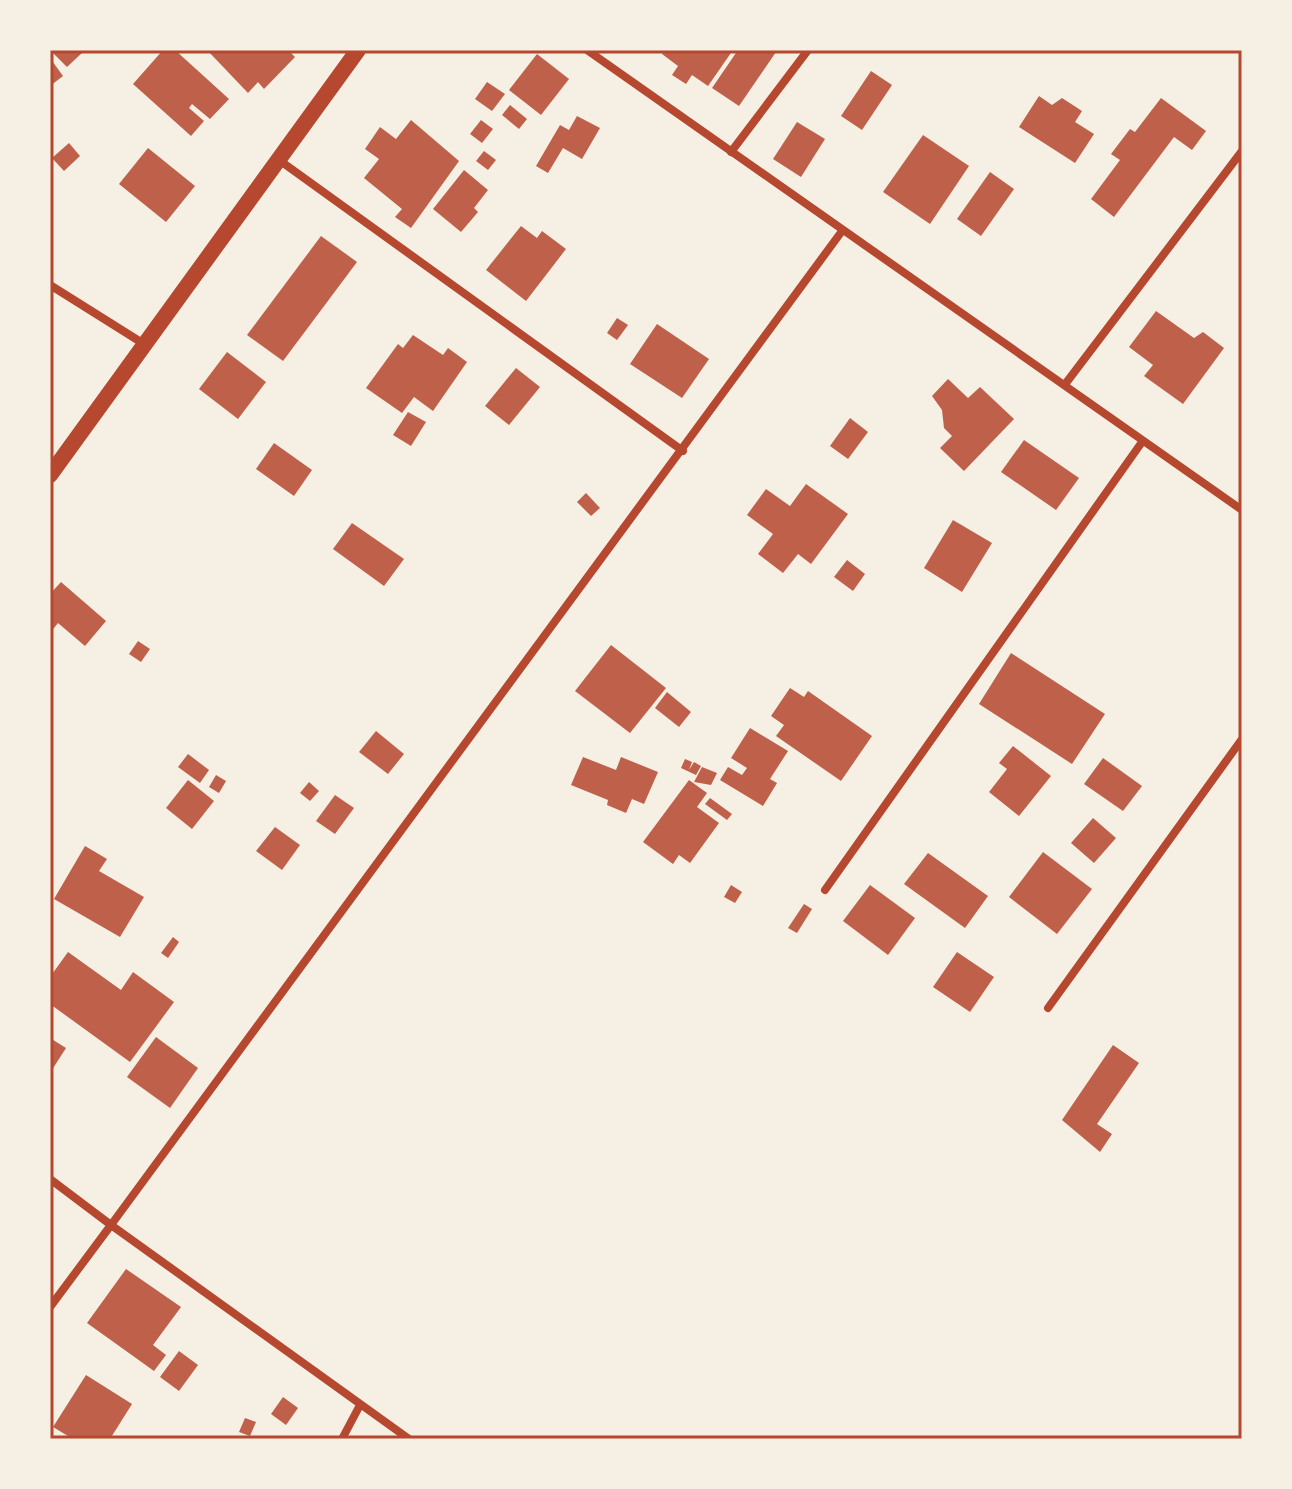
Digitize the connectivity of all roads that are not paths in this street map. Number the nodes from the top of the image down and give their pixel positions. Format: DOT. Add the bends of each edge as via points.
graph roads {
  1 [pos="358,50"];
  2 [pos="587,50"];
  3 [pos="808,50"];
  4 [pos="1242,151"];
  5 [pos="731,152"];
  6 [pos="279,160"];
  7 [pos="842,231"];
  8 [pos="50,285"];
  9 [pos="146,346"];
  10 [pos="1066,383"];
  11 [pos="1142,442"];
  12 [pos="683,451"];
  13 [pos="50,475"];
  14 [pos="1242,510"];
  15 [pos="1242,739"];
  16 [pos="825,890"];
  17 [pos="1048,1008"];
  18 [pos="50,1179"];
  19 [pos="111,1225"];
  20 [pos="50,1307"];
  21 [pos="360,1405"];
  22 [pos="342,1439"];
  23 [pos="409,1439"];
  1 -- 6 [label="main road"];
  2 -- 5 [label="street"];
  3 -- 5 [label="street"];
  4 -- 10 [label="street"];
  5 -- 7 [label="street"];
  6 -- 9 [label="main road"];
  6 -- 12 [label="street"];
  7 -- 10 [label="street"];
  7 -- 12 [label="street"];
  8 -- 9 [label="street"];
  9 -- 13 [label="main road"];
  10 -- 11 [label="street"];
  11 -- 14 [label="street"];
  11 -- 16 [label="street"];
  12 -- 19 [label="street"];
  15 -- 17 [label="street"];
  18 -- 19 [label="street"];
  19 -- 20 [label="street"];
  19 -- 21 [label="street"];
  21 -- 22 [label="street"];
  21 -- 23 [label="street"];
}
